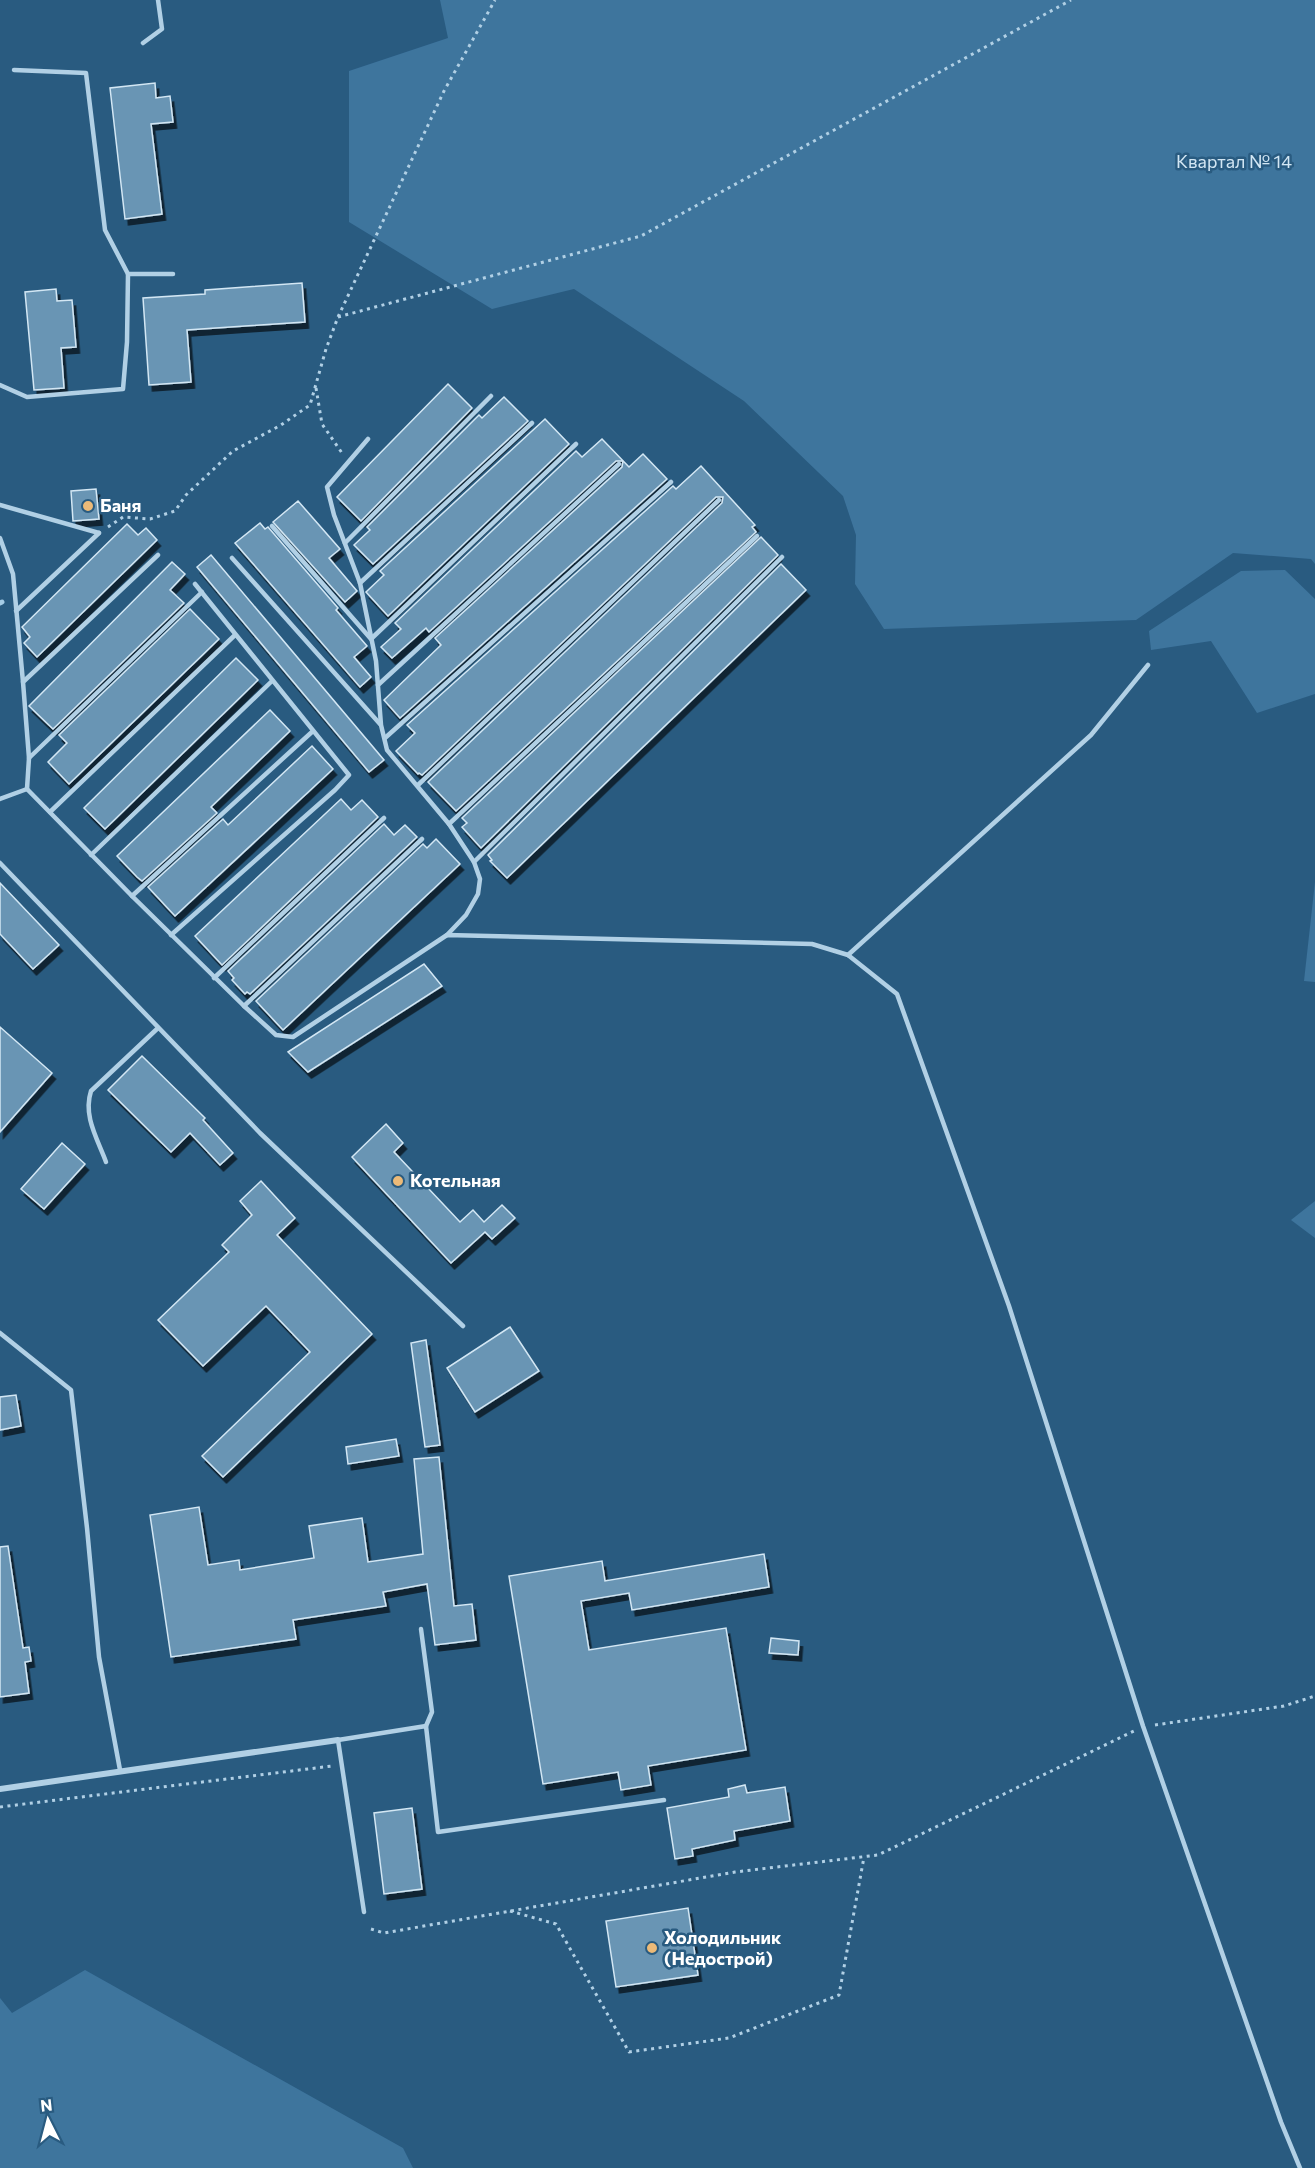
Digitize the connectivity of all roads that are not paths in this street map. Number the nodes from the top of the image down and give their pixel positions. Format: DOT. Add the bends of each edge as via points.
graph roads {
  1 [pos="159,0"];
  2 [pos="143,43"];
  3 [pos="14,70"];
  4 [pos="128,274"];
  5 [pos="173,274"];
  6 [pos="0,385"];
  7 [pos="491,396"];
  8 [pos="532,423"];
  9 [pos="368,439"];
  10 [pos="576,444"];
  11 [pos="619,464"];
  12 [pos="671,482"];
  13 [pos="719,500"];
  14 [pos="0,505"];
  15 [pos="272,526"];
  16 [pos="757,536"];
  17 [pos="0,538"];
  18 [pos="345,543"];
  19 [pos="158,555"];
  20 [pos="782,557"];
  21 [pos="232,558"];
  22 [pos="360,583"];
  23 [pos="195,584"];
  24 [pos="202,592"];
  25 [pos="16,611"];
  26 [pos="236,635"];
  27 [pos="370,639"];
  28 [pos="1148,665"];
  29 [pos="272,681"];
  30 [pos="23,682"];
  31 [pos="378,685"];
  32 [pos="381,725"];
  33 [pos="313,731"];
  34 [pos="385,738"];
  35 [pos="29,759"];
  36 [pos="418,785"];
  37 [pos="27,789"];
  38 [pos="0,799"];
  39 [pos="50,812"];
  40 [pos="384,818"];
  41 [pos="450,824"];
  42 [pos="422,839"];
  43 [pos="91,855"];
  44 [pos="474,862"];
  45 [pos="0,863"];
  46 [pos="132,896"];
  47 [pos="171,934"];
  48 [pos="447,935"];
  49 [pos="848,955"];
  50 [pos="214,978"];
  51 [pos="244,1006"];
  52 [pos="158,1028"];
  53 [pos="106,1162"];
  54 [pos="463,1326"];
  55 [pos="0,1333"];
  56 [pos="421,1629"];
  57 [pos="426,1726"];
  58 [pos="338,1740"];
  59 [pos="120,1770"];
  60 [pos="0,1789"];
  61 [pos="664,1800"];
  62 [pos="364,1912"];
  63 [pos="1300,2168"];
  1 -- 2 [label="lane" via="162,29"];
  3 -- 4 [label="lane" via="86,73 105,230"];
  4 -- 5 [label="lane"];
  4 -- 6 [label="lane" via="123,389 27,397"];
  7 -- 18 [label="lane"];
  8 -- 22 [label="lane"];
  9 -- 18 [label="lane" via="327,487"];
  10 -- 27 [label="lane"];
  11 -- 31 [label="lane"];
  12 -- 34 [label="lane"];
  13 -- 36 [label="lane"];
  14 -- 25 [label="lane" via="99,533"];
  15 -- 27 [label="lane"];
  16 -- 41 [label="lane"];
  17 -- 25 [label="lane" via="13,574"];
  18 -- 22 [label="lane"];
  19 -- 30 [label="lane"];
  20 -- 44 [label="lane"];
  21 -- 32 [label="lane"];
  22 -- 27 [label="lane"];
  23 -- 24 [label="lane"];
  24 -- 26 [label="lane"];
  24 -- 35 [label="lane"];
  25 -- 30 [label="lane"];
  26 -- 29 [label="lane"];
  26 -- 39 [label="lane"];
  27 -- 31 [label="lane"];
  28 -- 49 [label="lane" via="1091,735"];
  29 -- 33 [label="lane"];
  29 -- 43 [label="lane"];
  30 -- 35 [label="lane"];
  31 -- 32 [label="lane"];
  32 -- 34 [label="lane"];
  33 -- 46 [label="lane"];
  33 -- 47 [label="lane" via="349,775"];
  34 -- 36 [label="lane" via="387,750"];
  35 -- 37 [label="lane"];
  36 -- 41 [label="lane"];
  37 -- 38 [label="lane"];
  37 -- 39 [label="lane"];
  39 -- 43 [label="lane"];
  40 -- 50 [label="lane"];
  41 -- 44 [label="lane"];
  42 -- 51 [label="lane"];
  43 -- 46 [label="lane"];
  44 -- 48 [label="lane" via="480,879 478,894 466,915"];
  45 -- 52 [label="lane"];
  46 -- 47 [label="lane"];
  47 -- 50 [label="lane"];
  48 -- 49 [label="lane" via="812,944"];
  48 -- 51 [label="lane" via="293,1037 276,1035"];
  49 -- 63 [label="lane" via="897,994 1009,1306 1143,1726"];
  50 -- 51 [label="lane"];
  52 -- 53 [label="lane" via="91,1091 88,1116"];
  52 -- 54 [label="lane" via="260,1133"];
  55 -- 59 [label="lane" via="71,1390 99,1657"];
  56 -- 57 [label="lane" via="432,1712"];
  57 -- 58 [label="lane"];
  57 -- 61 [label="lane" via="438,1832"];
  58 -- 59 [label="street"];
  58 -- 62 [label="lane"];
  59 -- 60 [label="street"];
}
